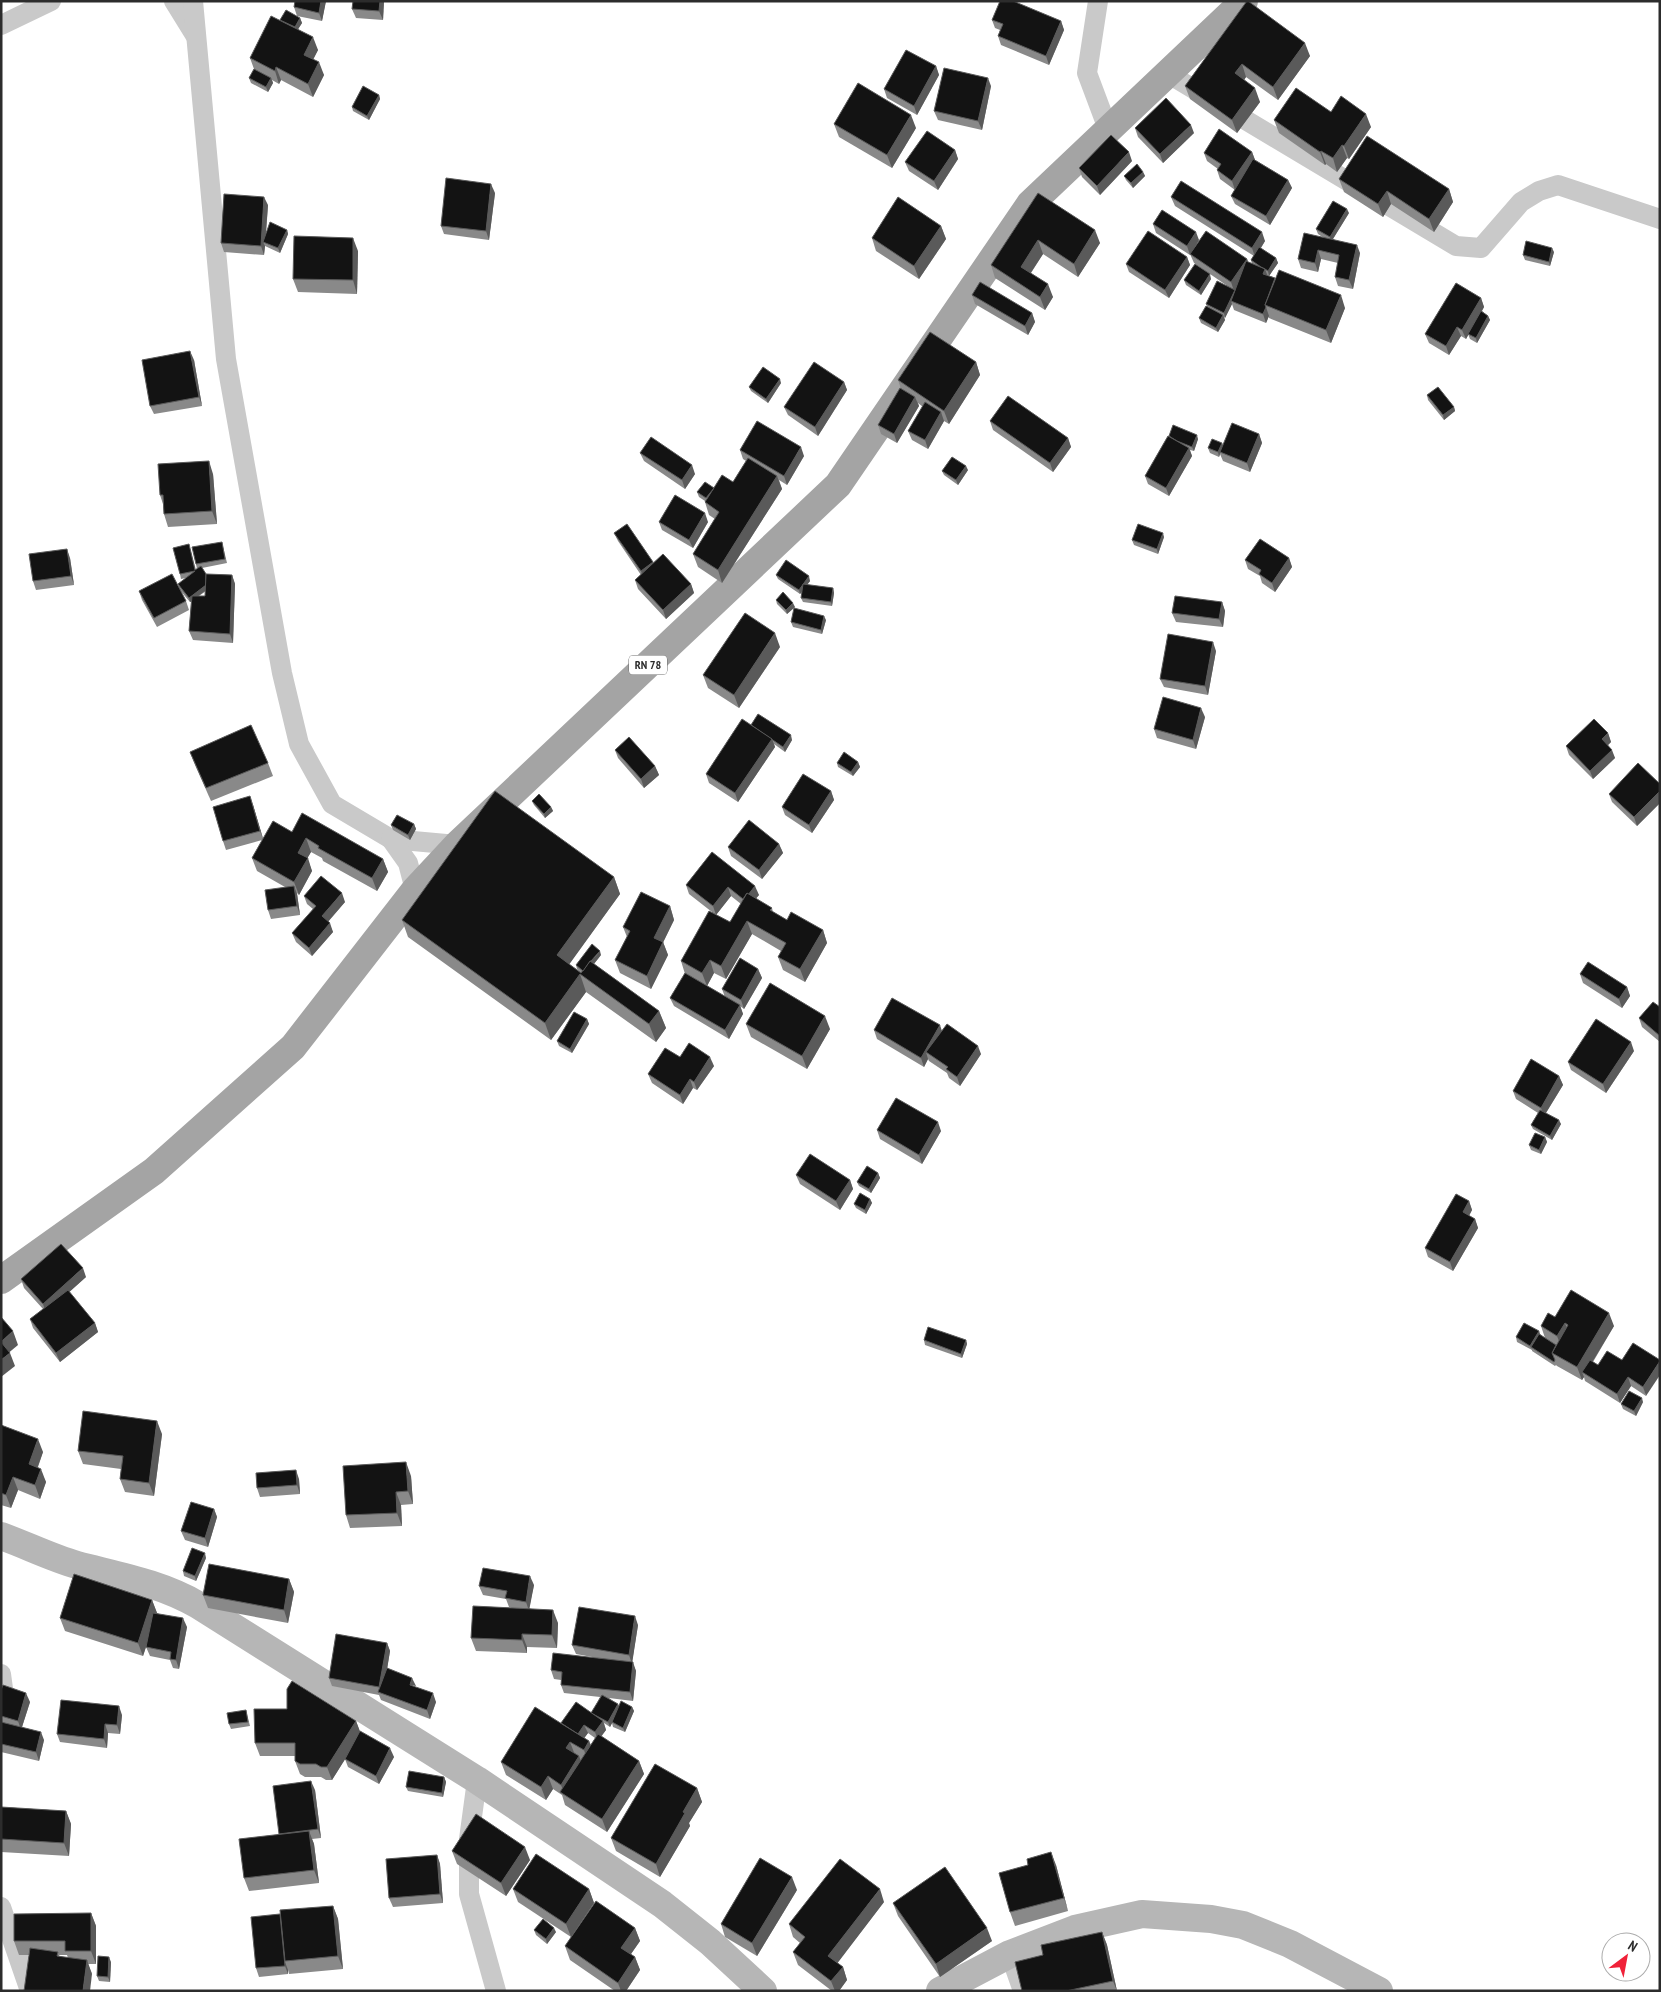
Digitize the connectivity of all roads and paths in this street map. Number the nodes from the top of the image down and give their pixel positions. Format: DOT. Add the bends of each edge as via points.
graph roads {
  1 [pos="52,1"];
  2 [pos="174,1"];
  3 [pos="193,1"];
  4 [pos="1098,1"];
  5 [pos="1244,1"];
  6 [pos="1,25"];
  7 [pos="196,36"];
  8 [pos="1167,73"];
  9 [pos="1108,129"];
  10 [pos="1660,219"];
  11 [pos="391,838"];
  12 [pos="457,845"];
  13 [pos="415,890"];
  14 [pos="1,1280"];
  15 [pos="1,1536"];
  16 [pos="1,1674"];
  17 [pos="1,1707"];
  18 [pos="477,1780"];
  19 [pos="1,1907"];
  20 [pos="1010,1954"];
  21 [pos="30,1991"];
  22 [pos="496,1991"];
  23 [pos="763,1991"];
  24 [pos="940,1991"];
  25 [pos="1023,1991"];
  26 [pos="1379,1991"];
  1 -- 6 [label="street"];
  2 -- 7 [label="street"];
  3 -- 7 [label="street"];
  4 -- 9 [label="street" via="1087,73"];
  5 -- 8 [label="main road, RN 78"];
  7 -- 11 [label="street" via="226,359 286,691 299,744 332,804"];
  8 -- 9 [label="main road, RN 78"];
  8 -- 10 [label="street" via="1456,246 1481,248 1521,202 1558,185"];
  9 -- 12 [label="main road, RN 78" via="1030,204 838,485"];
  11 -- 12 [label="street"];
  11 -- 13 [label="street" via="408,863"];
  12 -- 13 [label="main road, RN 78"];
  13 -- 14 [label="main road, RN 78" via="293,1047 154,1172"];
  15 -- 18 [label="main road" via="75,1564 139,1579 181,1595"];
  16 -- 17 [label="street" via="4,1696"];
  18 -- 22 [label="street" via="469,1839 470,1894"];
  18 -- 23 [label="main road" via="662,1904 710,1942"];
  19 -- 21 [label="street"];
  20 -- 24 [label="main road"];
  20 -- 25 [label="street"];
  20 -- 26 [label="main road" via="1075,1929 1142,1914 1212,1919 1243,1925 1290,1944"];
}
